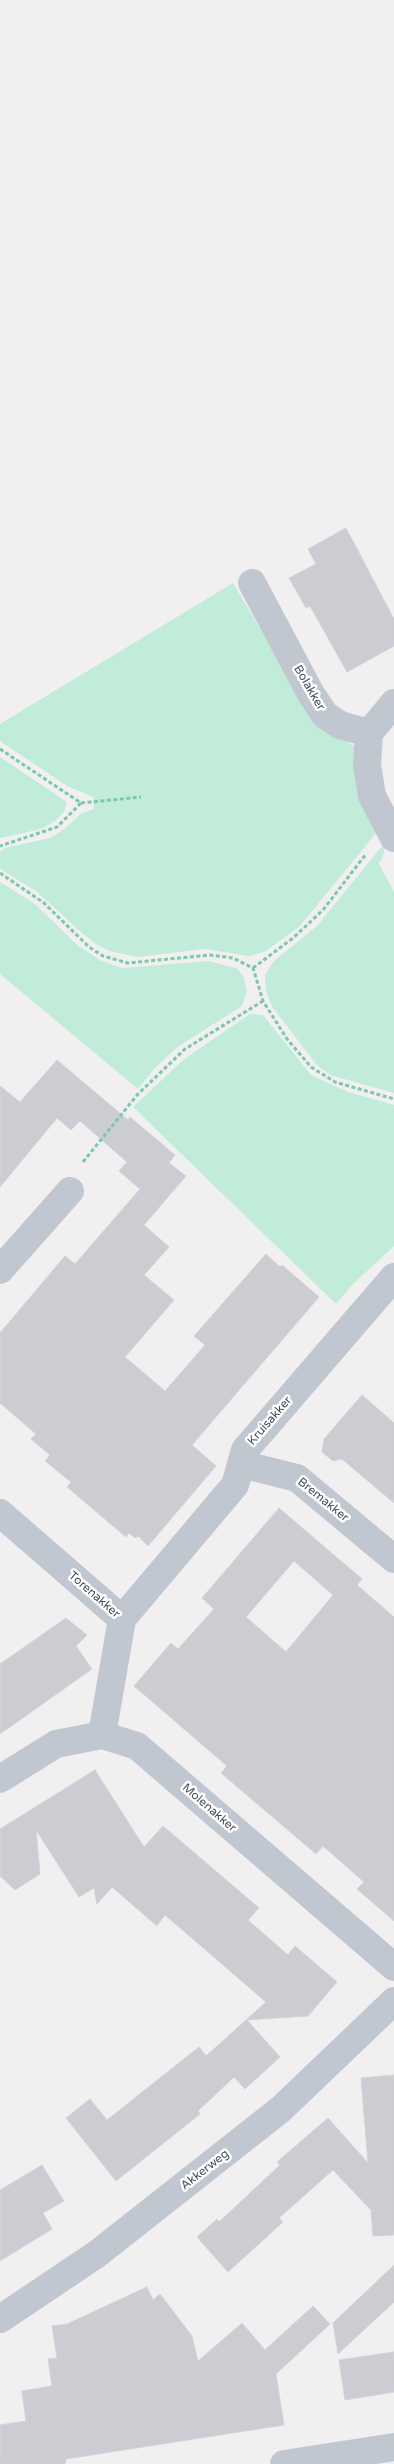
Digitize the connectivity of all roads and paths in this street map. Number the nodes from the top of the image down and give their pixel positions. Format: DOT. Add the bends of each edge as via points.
graph roads {
  1 [pos="252,582"];
  2 [pos="394,703"];
  3 [pos="369,733"];
  4 [pos="0,749"];
  5 [pos="141,797"];
  6 [pos="82,803"];
  7 [pos="391,832"];
  8 [pos="0,846"];
  9 [pos="0,873"];
  10 [pos="253,968"];
  11 [pos="262,1001"];
  12 [pos="394,1100"];
  13 [pos="70,1190"];
  14 [pos="0,1270"];
  15 [pos="394,1276"];
  16 [pos="241,1464"];
  17 [pos="0,1513"];
  18 [pos="394,1560"];
  19 [pos="122,1619"];
  20 [pos="102,1735"];
  21 [pos="0,1779"];
  22 [pos="394,1967"];
  23 [pos="394,2001"];
  24 [pos="0,2319"];
  25 [pos="394,2447"];
  26 [pos="284,2464"];
  1 -- 3 [label="street, Bolakker" via="325,715 340,725"];
  2 -- 3 [label="street"];
  3 -- 7 [label="street" via="368,765 372,796"];
  4 -- 6 [label="path"];
  5 -- 6 [label="path"];
  6 -- 8 [label="path" via="57,827"];
  7 -- 10 [label="path" via="323,910"];
  9 -- 10 [label="path" via="44,904 89,947 103,956 128,963 210,955 233,958"];
  10 -- 11 [label="path"];
  11 -- 12 [label="path" via="287,1039 311,1067 335,1082"];
  11 -- 13 [label="path" via="185,1049 138,1094 84,1158"];
  13 -- 14 [label="street"];
  15 -- 16 [label="street, Kruisakker" via="245,1450"];
  16 -- 18 [label="street, Bremakker" via="297,1478"];
  16 -- 19 [label="street, Kruisakker" via="235,1485"];
  17 -- 19 [label="street, Torenakker"];
  19 -- 20 [label="street, Torenakker"];
  20 -- 21 [label="street, Molenakker" via="56,1744"];
  20 -- 22 [label="street, Molenakker" via="137,1746"];
  23 -- 24 [label="street, Akkerweg" via="281,2109 97,2254"];
  25 -- 26 [label="street"];
}
